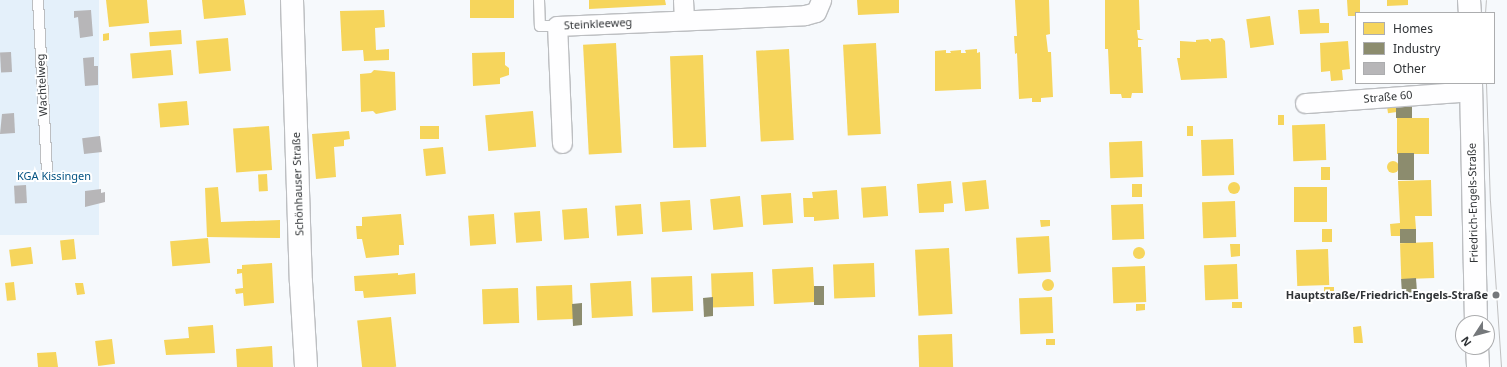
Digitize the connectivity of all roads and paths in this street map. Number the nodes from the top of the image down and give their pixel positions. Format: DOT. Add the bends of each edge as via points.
graph roads {
  1 [pos="38,0"];
  2 [pos="292,0"];
  3 [pos="539,0"];
  4 [pos="683,0"];
  5 [pos="821,0"];
  6 [pos="1469,0"];
  7 [pos="1470,12"];
  8 [pos="684,20"];
  9 [pos="557,26"];
  10 [pos="1471,87"];
  11 [pos="1305,104"];
  12 [pos="562,143"];
  13 [pos="47,171"];
  14 [pos="1476,315"];
  15 [pos="1477,355"];
  16 [pos="306,367"];
  17 [pos="1478,367"];
  1 -- 13 [label="lane, Wachtelweg"];
  2 -- 16 [label="street, Schönhauser Straße"];
  3 -- 9 [label="lane" via="540,26"];
  4 -- 8 [label="street"];
  5 -- 8 [label="street, Steinkleeweg" via="816,12 805,15"];
  6 -- 7 [label="street"];
  8 -- 9 [label="street, Steinkleeweg"];
  9 -- 12 [label="street, Steinkleeweg"];
  10 -- 11 [label="street, Straße 60"];
  10 -- 14 [label="street, Friedrich-Engels-Straße"];
  15 -- 17 [label="street"];
}
